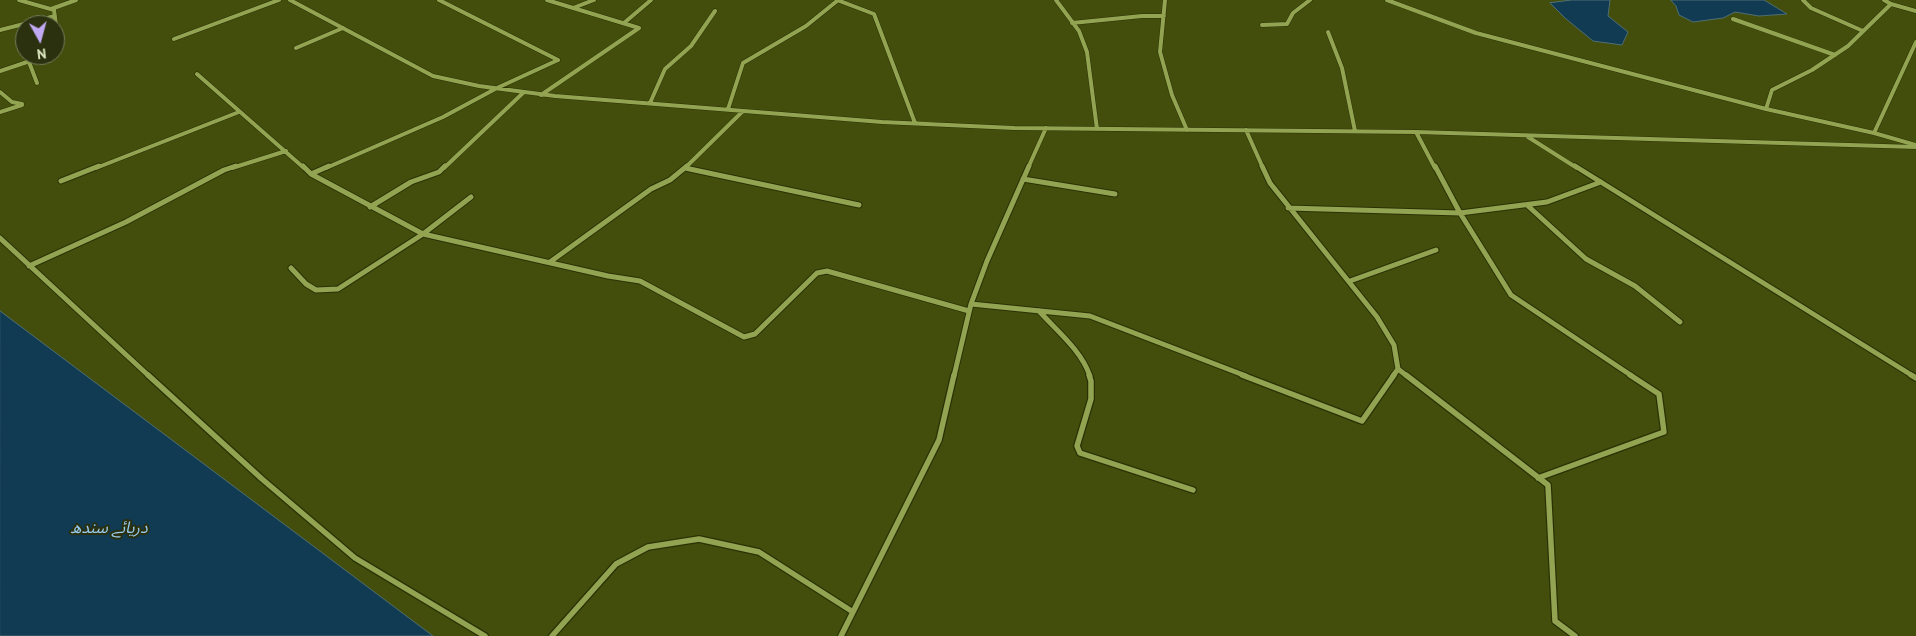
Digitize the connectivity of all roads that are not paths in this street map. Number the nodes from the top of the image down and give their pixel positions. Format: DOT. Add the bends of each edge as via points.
graph roads {
  1 [pos="19,0"];
  2 [pos="76,0"];
  3 [pos="279,0"];
  4 [pos="290,0"];
  5 [pos="439,0"];
  6 [pos="547,0"];
  7 [pos="594,0"];
  8 [pos="651,0"];
  9 [pos="837,0"];
  10 [pos="1056,0"];
  11 [pos="1165,0"];
  12 [pos="1310,0"];
  13 [pos="1387,0"];
  14 [pos="1803,0"];
  15 [pos="1884,0"];
  16 [pos="1891,4"];
  17 [pos="51,9"];
  18 [pos="573,9"];
  19 [pos="715,11"];
  20 [pos="1916,11"];
  21 [pos="55,15"];
  22 [pos="1164,16"];
  23 [pos="1733,19"];
  24 [pos="624,23"];
  25 [pos="1072,23"];
  26 [pos="1262,25"];
  27 [pos="15,26"];
  28 [pos="343,28"];
  29 [pos="0,30"];
  30 [pos="1328,32"];
  31 [pos="1863,32"];
  32 [pos="174,38"];
  33 [pos="1916,42"];
  34 [pos="296,48"];
  35 [pos="1835,54"];
  36 [pos="19,65"];
  37 [pos="30,65"];
  38 [pos="0,71"];
  39 [pos="197,74"];
  40 [pos="37,83"];
  41 [pos="497,88"];
  42 [pos="0,92"];
  43 [pos="524,92"];
  44 [pos="540,94"];
  45 [pos="650,103"];
  46 [pos="728,109"];
  47 [pos="1766,109"];
  48 [pos="743,111"];
  49 [pos="0,112"];
  50 [pos="239,112"];
  51 [pos="915,123"];
  52 [pos="1046,128"];
  53 [pos="1097,129"];
  54 [pos="1186,130"];
  55 [pos="1246,130"];
  56 [pos="1355,132"];
  57 [pos="1416,132"];
  58 [pos="1874,133"];
  59 [pos="1528,136"];
  60 [pos="1916,146"];
  61 [pos="286,151"];
  62 [pos="685,168"];
  63 [pos="311,174"];
  64 [pos="1023,179"];
  65 [pos="61,181"];
  66 [pos="1601,182"];
  67 [pos="1115,194"];
  68 [pos="471,197"];
  69 [pos="858,205"];
  70 [pos="1527,205"];
  71 [pos="370,206"];
  72 [pos="1288,208"];
  73 [pos="1460,213"];
  74 [pos="423,234"];
  75 [pos="0,238"];
  76 [pos="1436,250"];
  77 [pos="550,262"];
  78 [pos="29,266"];
  79 [pos="291,268"];
  80 [pos="1350,281"];
  81 [pos="970,308"];
  82 [pos="1039,311"];
  83 [pos="1680,322"];
  84 [pos="1398,369"];
  85 [pos="1916,378"];
  86 [pos="1538,478"];
  87 [pos="1193,490"];
  88 [pos="853,612"];
  89 [pos="485,636"];
  90 [pos="552,636"];
  91 [pos="841,636"];
  92 [pos="1574,636"];
  1 -- 17 [label="street"];
  2 -- 17 [label="street"];
  3 -- 32 [label="street"];
  4 -- 28 [label="street"];
  5 -- 41 [label="street" via="558,60"];
  6 -- 18 [label="street"];
  7 -- 18 [label="street"];
  8 -- 24 [label="street"];
  9 -- 46 [label="street" via="806,26 743,63"];
  9 -- 51 [label="street" via="874,14"];
  10 -- 25 [label="street"];
  11 -- 22 [label="street"];
  12 -- 26 [label="street" via="1293,13 1287,24"];
  13 -- 47 [label="street" via="1476,32"];
  14 -- 31 [label="street" via="1811,8"];
  15 -- 16 [label="street"];
  16 -- 20 [label="street"];
  16 -- 31 [label="street"];
  17 -- 21 [label="street"];
  18 -- 24 [label="street"];
  19 -- 45 [label="street" via="691,46 665,69"];
  22 -- 25 [label="street"];
  22 -- 54 [label="street" via="1160,52"];
  23 -- 35 [label="street"];
  24 -- 44 [label="street" via="638,28"];
  25 -- 53 [label="street" via="1088,52"];
  27 -- 29 [label="street"];
  28 -- 34 [label="street"];
  28 -- 41 [label="street" via="433,76"];
  30 -- 56 [label="street" via="1347,90"];
  31 -- 35 [label="street"];
  33 -- 58 [label="street"];
  35 -- 47 [label="street" via="1772,90"];
  36 -- 38 [label="street"];
  37 -- 40 [label="street"];
  39 -- 50 [label="street"];
  41 -- 43 [label="street"];
  41 -- 63 [label="street" via="443,117"];
  42 -- 49 [label="street" via="12,102 22,104"];
  43 -- 44 [label="street"];
  43 -- 71 [label="street" via="439,172 411,182"];
  44 -- 45 [label="street"];
  45 -- 46 [label="street"];
  46 -- 48 [label="street"];
  47 -- 58 [label="street"];
  48 -- 51 [label="street"];
  48 -- 62 [label="street"];
  50 -- 61 [label="street"];
  50 -- 65 [label="street"];
  51 -- 52 [label="street"];
  52 -- 53 [label="street"];
  52 -- 64 [label="street"];
  53 -- 54 [label="street"];
  54 -- 55 [label="street"];
  55 -- 56 [label="street"];
  55 -- 72 [label="street" via="1270,183"];
  56 -- 57 [label="street"];
  57 -- 59 [label="street"];
  57 -- 73 [label="street"];
  58 -- 60 [label="street"];
  59 -- 60 [label="street"];
  59 -- 66 [label="street"];
  61 -- 63 [label="street"];
  61 -- 78 [label="street" via="224,170 126,222"];
  62 -- 69 [label="street"];
  62 -- 77 [label="street"];
  63 -- 71 [label="street"];
  64 -- 67 [label="street"];
  64 -- 81 [label="street"];
  66 -- 70 [label="street" via="1547,202"];
  66 -- 85 [label="street"];
  68 -- 74 [label="street"];
  70 -- 73 [label="street"];
  70 -- 83 [label="street" via="1581,255 1635,286"];
  71 -- 74 [label="street"];
  72 -- 73 [label="street"];
  72 -- 80 [label="street"];
  73 -- 86 [label="street" via="1511,295 1660,394 1664,432"];
  74 -- 77 [label="street"];
  74 -- 79 [label="street" via="338,289 325,293 312,290"];
  75 -- 78 [label="street"];
  76 -- 80 [label="street"];
  77 -- 81 [label="street" via="640,280 744,337 755,334 817,273 827,271"];
  78 -- 89 [label="street" via="262,479 355,558"];
  80 -- 84 [label="street" via="1394,346"];
  81 -- 82 [label="street"];
  81 -- 88 [label="street" via="940,440"];
  82 -- 84 [label="street" via="1090,316 1362,421"];
  82 -- 87 [label="street" via="1089,371 1092,393 1077,446 1080,453"];
  84 -- 86 [label="street"];
  86 -- 92 [label="street" via="1548,485 1555,621"];
  88 -- 90 [label="street" via="759,552 700,539 648,547 616,564"];
  88 -- 91 [label="street"];
}
